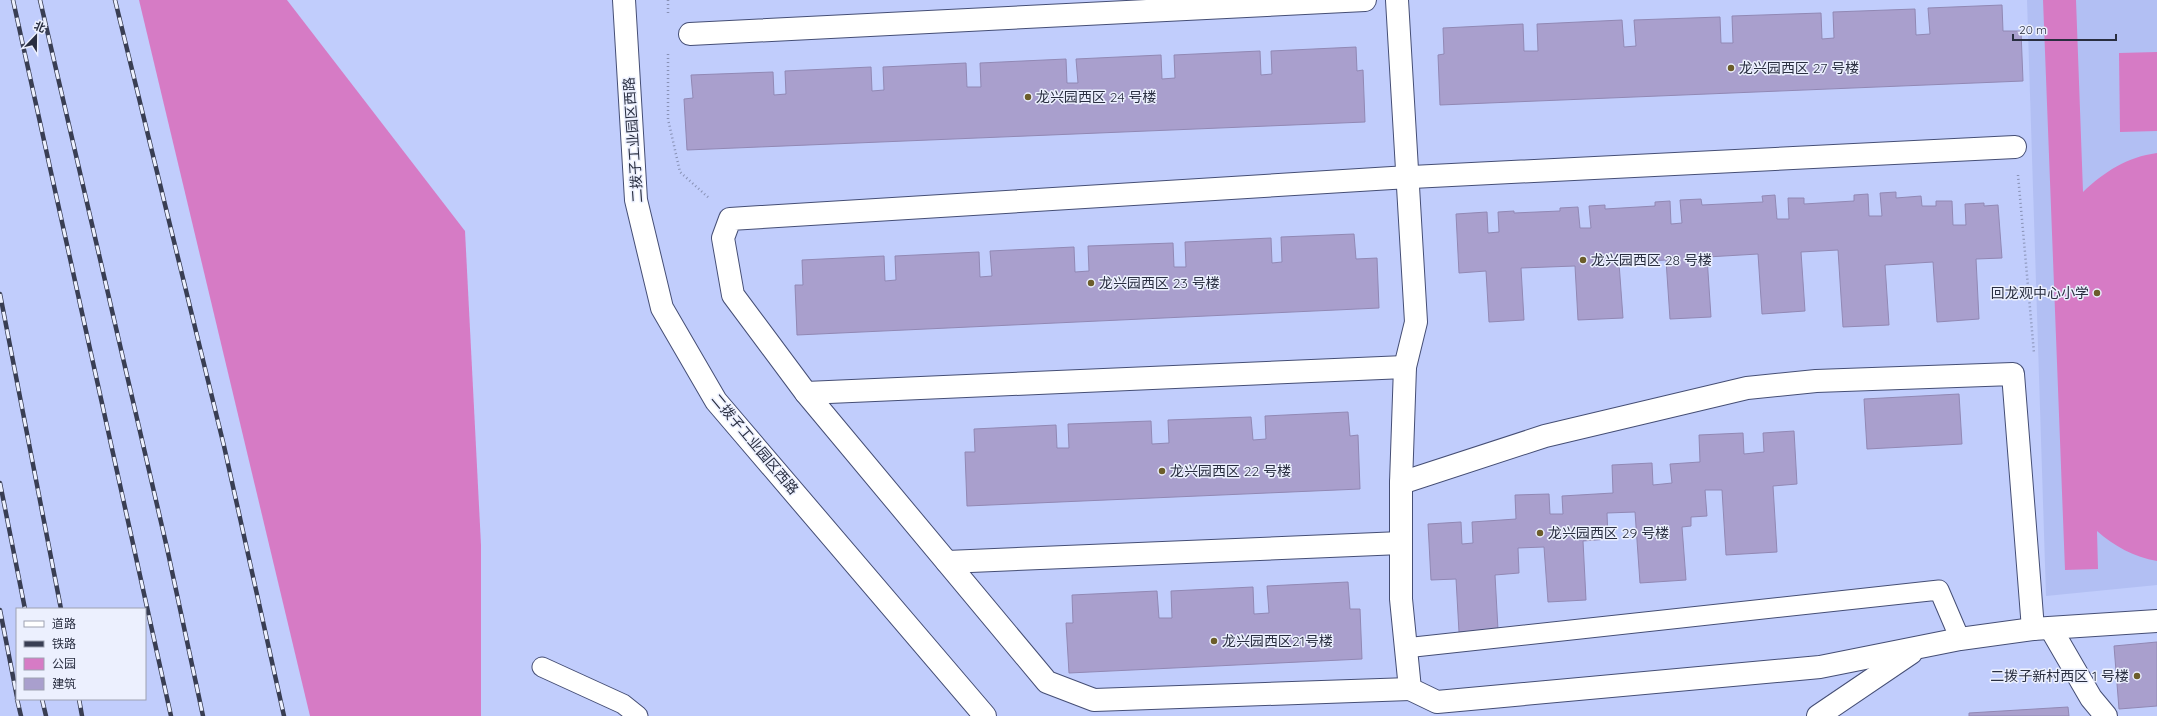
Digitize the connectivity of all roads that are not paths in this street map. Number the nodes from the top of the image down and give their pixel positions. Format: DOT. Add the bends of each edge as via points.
graph roads {
  1 [pos="624,0"];
  2 [pos="1365,0"];
  3 [pos="1397,0"];
  4 [pos="690,34"];
  5 [pos="2015,146"];
  6 [pos="1409,177"];
  7 [pos="1405,367"];
  8 [pos="806,393"];
  9 [pos="1401,483"];
  10 [pos="1400,543"];
  11 [pos="948,562"];
  12 [pos="2157,622"];
  13 [pos="2042,629"];
  14 [pos="1960,639"];
  15 [pos="1921,647"];
  16 [pos="1405,648"];
  17 [pos="542,667"];
  18 [pos="1410,690"];
  19 [pos="638,716"];
  20 [pos="985,716"];
  21 [pos="1818,716"];
  22 [pos="2106,716"];
  1 -- 20 [label="street, 二拨子工业园区西路" via="636,200 662,308 716,401"];
  2 -- 4 [label="street"];
  3 -- 6 [label="street"];
  5 -- 6 [label="street"];
  6 -- 7 [label="street" via="1416,322"];
  6 -- 8 [label="street" via="730,219 723,238 733,295"];
  7 -- 8 [label="street"];
  7 -- 9 [label="street"];
  8 -- 11 [label="street"];
  9 -- 10 [label="street"];
  9 -- 13 [label="street" via="1545,436 1747,388 1816,380 2013,374"];
  10 -- 11 [label="street"];
  10 -- 16 [label="street"];
  11 -- 18 [label="street" via="1047,682 1094,700"];
  12 -- 13 [label="street"];
  13 -- 14 [label="street"];
  13 -- 22 [label="street"];
  14 -- 15 [label="street"];
  14 -- 16 [label="lane" via="1939,590"];
  15 -- 18 [label="street" via="1820,667 1437,702"];
  15 -- 21 [label="street"];
  16 -- 18 [label="street"];
  17 -- 19 [label="lane" via="623,704"];
}
